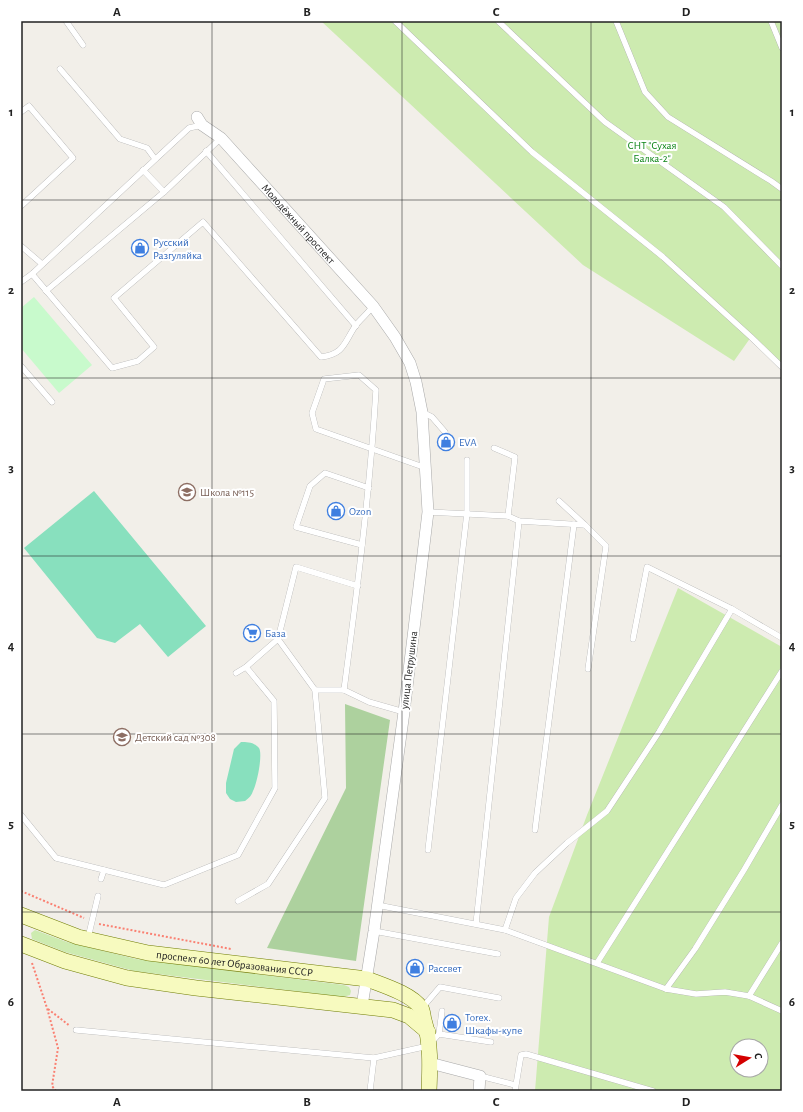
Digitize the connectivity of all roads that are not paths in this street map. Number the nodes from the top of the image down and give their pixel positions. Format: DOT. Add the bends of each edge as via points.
graph roads {
  1 [pos="66,21"];
  2 [pos="396,21"];
  3 [pos="498,21"];
  4 [pos="616,21"];
  5 [pos="771,21"];
  6 [pos="83,46"];
  7 [pos="782,48"];
  8 [pos="60,70"];
  9 [pos="21,112"];
  10 [pos="199,121"];
  11 [pos="221,138"];
  12 [pos="206,151"];
  13 [pos="155,159"];
  14 [pos="143,170"];
  15 [pos="782,189"];
  16 [pos="164,192"];
  17 [pos="21,206"];
  18 [pos="21,246"];
  19 [pos="42,264"];
  20 [pos="782,266"];
  21 [pos="32,274"];
  22 [pos="21,282"];
  23 [pos="46,291"];
  24 [pos="373,306"];
  25 [pos="356,326"];
  26 [pos="395,337"];
  27 [pos="21,366"];
  28 [pos="782,367"];
  29 [pos="52,402"];
  30 [pos="422,412"];
  31 [pos="445,432"];
  32 [pos="494,448"];
  33 [pos="373,449"];
  34 [pos="467,460"];
  35 [pos="426,468"];
  36 [pos="369,488"];
  37 [pos="559,501"];
  38 [pos="428,512"];
  39 [pos="468,513"];
  40 [pos="508,516"];
  41 [pos="519,521"];
  42 [pos="574,524"];
  43 [pos="585,525"];
  44 [pos="362,545"];
  45 [pos="358,586"];
  46 [pos="732,609"];
  47 [pos="782,638"];
  48 [pos="278,639"];
  49 [pos="633,639"];
  50 [pos="246,667"];
  51 [pos="588,669"];
  52 [pos="782,671"];
  53 [pos="236,673"];
  54 [pos="315,690"];
  55 [pos="344,690"];
  56 [pos="404,712"];
  57 [pos="782,805"];
  58 [pos="21,815"];
  59 [pos="535,830"];
  60 [pos="428,850"];
  61 [pos="104,870"];
  62 [pos="102,880"];
  63 [pos="98,896"];
  64 [pos="238,900"];
  65 [pos="377,905"];
  66 [pos="23,919"];
  67 [pos="476,924"];
  68 [pos="505,930"];
  69 [pos="374,931"];
  70 [pos="88,939"];
  71 [pos="782,943"];
  72 [pos="25,946"];
  73 [pos="498,954"];
  74 [pos="597,963"];
  75 [pos="367,979"];
  76 [pos="666,989"];
  77 [pos="749,996"];
  78 [pos="499,998"];
  79 [pos="362,1006"];
  80 [pos="421,1008"];
  81 [pos="442,1011"];
  82 [pos="782,1011"];
  83 [pos="76,1030"];
  84 [pos="432,1037"];
  85 [pos="491,1042"];
  86 [pos="374,1058"];
  87 [pos="430,1063"];
  88 [pos="480,1076"];
  89 [pos="515,1084"];
  90 [pos="370,1091"];
  91 [pos="429,1091"];
  92 [pos="480,1091"];
  93 [pos="515,1091"];
  94 [pos="653,1091"];
  1 -- 6 [label="lane"];
  2 -- 28 [label="lane" via="532,152 663,257"];
  3 -- 20 [label="lane" via="604,122 724,207"];
  4 -- 15 [label="lane" via="645,92 668,116"];
  5 -- 7 [label="lane"];
  8 -- 13 [label="lane" via="120,139 147,148"];
  9 -- 17 [label="lane" via="29,106 73,158"];
  10 -- 11 [label="street, Молодёжный проспект"];
  10 -- 13 [label="lane"];
  11 -- 12 [label="lane"];
  11 -- 24 [label="street, Молодёжный проспект"];
  12 -- 16 [label="lane"];
  12 -- 25 [label="lane"];
  13 -- 14 [label="lane"];
  14 -- 16 [label="lane"];
  14 -- 19 [label="lane"];
  16 -- 23 [label="lane"];
  18 -- 19 [label="lane"];
  19 -- 21 [label="lane"];
  21 -- 22 [label="lane"];
  21 -- 23 [label="lane"];
  23 -- 25 [label="lane" via="112,368 138,360 154,346 114,298 203,222 321,357 332,356 344,345"];
  24 -- 25 [label="lane"];
  24 -- 26 [label="street, Молодёжный проспект"];
  26 -- 30 [label="street, улица Петрушина" via="410,363"];
  27 -- 29 [label="lane"];
  30 -- 31 [label="lane" via="432,417"];
  30 -- 35 [label="street, улица Петрушина"];
  32 -- 40 [label="lane" via="515,457"];
  33 -- 33 [label="lane" via="376,390 359,375 324,379 312,413 316,429"];
  33 -- 35 [label="lane"];
  33 -- 36 [label="lane"];
  34 -- 39 [label="lane"];
  35 -- 38 [label="street, улица Петрушина"];
  36 -- 44 [label="lane"];
  36 -- 44 [label="lane" via="325,473 310,486 296,527"];
  37 -- 43 [label="lane"];
  38 -- 39 [label="lane"];
  38 -- 56 [label="street, улица Петрушина"];
  39 -- 40 [label="lane"];
  39 -- 60 [label="lane"];
  40 -- 41 [label="lane"];
  41 -- 42 [label="lane"];
  41 -- 67 [label="lane"];
  42 -- 43 [label="lane"];
  42 -- 59 [label="lane"];
  43 -- 51 [label="lane" via="606,546"];
  44 -- 45 [label="lane"];
  45 -- 48 [label="lane" via="296,567"];
  45 -- 55 [label="lane"];
  46 -- 47 [label="lane"];
  46 -- 49 [label="lane" via="647,567"];
  46 -- 68 [label="lane" via="659,732 607,811 535,873 516,898"];
  48 -- 50 [label="lane"];
  48 -- 54 [label="lane"];
  50 -- 53 [label="lane"];
  50 -- 61 [label="lane" via="274,701 275,788 238,855 164,885"];
  52 -- 74 [label="lane"];
  54 -- 55 [label="lane"];
  54 -- 64 [label="lane" via="325,798 268,884"];
  55 -- 56 [label="lane" via="369,702"];
  56 -- 65 [label="street, улица Петрушина"];
  57 -- 76 [label="lane" via="695,949"];
  58 -- 61 [label="lane" via="56,858"];
  61 -- 62 [label="lane"];
  63 -- 70 [label="lane"];
  65 -- 67 [label="lane"];
  65 -- 69 [label="street, улица Петрушина"];
  66 -- 70 [label="main road, проспект 60 лет Образования СССР"];
  67 -- 68 [label="lane"];
  68 -- 74 [label="lane"];
  69 -- 73 [label="lane"];
  69 -- 75 [label="street, улица Петрушина"];
  70 -- 75 [label="main road, проспект 60 лет Образования СССР" via="148,953"];
  71 -- 77 [label="lane"];
  72 -- 79 [label="main road" via="65,961 127,978"];
  74 -- 76 [label="lane"];
  75 -- 79 [label="street, улица Петрушина"];
  75 -- 80 [label="main road, проспект 60 лет Образования СССР" via="399,992"];
  76 -- 77 [label="lane" via="696,994 725,992"];
  77 -- 82 [label="lane"];
  78 -- 80 [label="lane" via="440,987"];
  79 -- 84 [label="main road" via="393,1010 409,1016"];
  80 -- 84 [label="main road"];
  81 -- 84 [label="lane"];
  83 -- 86 [label="lane"];
  84 -- 85 [label="lane"];
  84 -- 86 [label="lane"];
  84 -- 87 [label="main road"];
  86 -- 90 [label="lane"];
  87 -- 88 [label="street"];
  87 -- 91 [label="main road"];
  88 -- 89 [label="lane"];
  88 -- 92 [label="street"];
  89 -- 93 [label="lane"];
  89 -- 94 [label="lane" via="521,1055 526,1054"];
}
